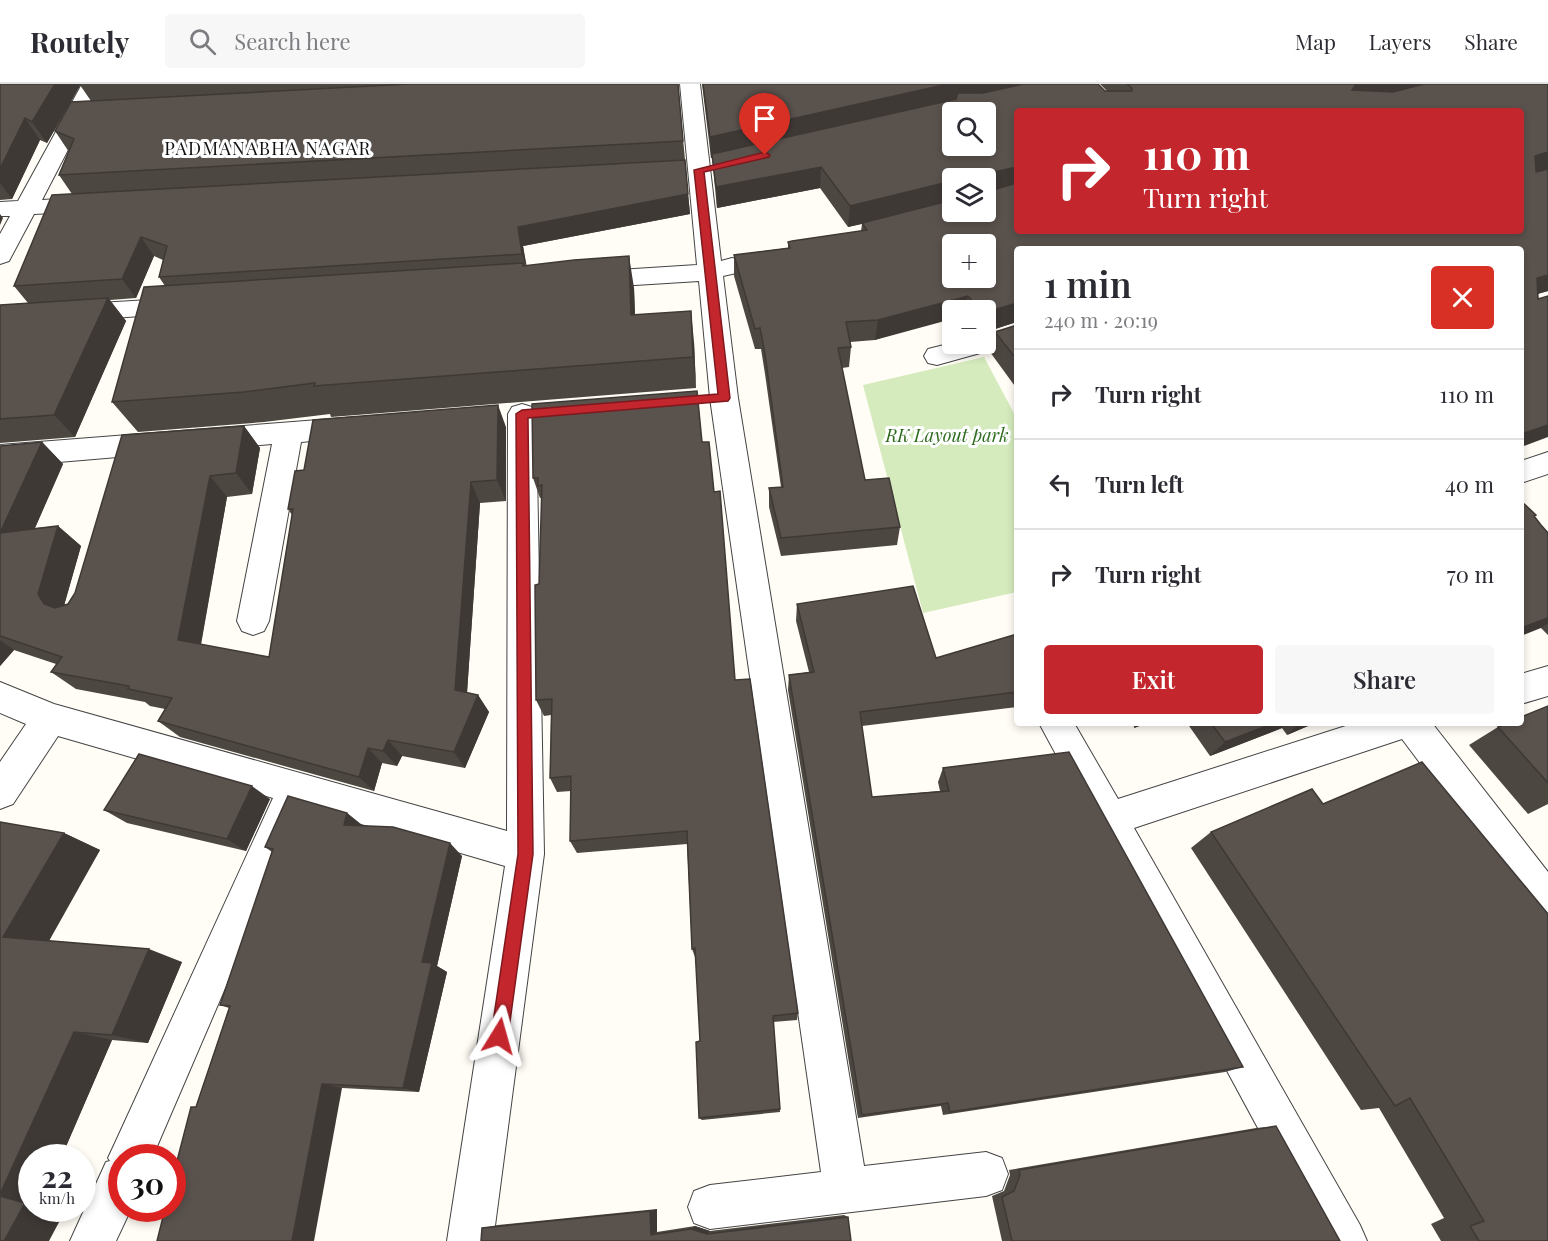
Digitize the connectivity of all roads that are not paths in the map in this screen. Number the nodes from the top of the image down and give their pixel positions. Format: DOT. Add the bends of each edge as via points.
graph roads {
  1 [pos="92,84"];
  2 [pos="690,84"];
  3 [pos="99,114"];
  4 [pos="75,115"];
  5 [pos="108,203"];
  6 [pos="26,207"];
  7 [pos="0,209"];
  8 [pos="0,255"];
  9 [pos="756,260"];
  10 [pos="710,272"];
  11 [pos="568,281"];
  12 [pos="201,305"];
  13 [pos="0,318"];
  14 [pos="944,354"];
  15 [pos="937,356"];
  16 [pos="522,414"];
  17 [pos="382,425"];
  18 [pos="289,432"];
  19 [pos="127,446"];
  20 [pos="0,456"];
  21 [pos="1548,463"];
  22 [pos="1524,471"];
  23 [pos="117,479"];
  24 [pos="253,621"];
  25 [pos="1548,681"];
  26 [pos="1524,688"];
  27 [pos="0,697"];
  28 [pos="50,718"];
  29 [pos="1058,726"];
  30 [pos="1394,726"];
  31 [pos="1413,726"];
  32 [pos="296,788"];
  33 [pos="0,792"];
  34 [pos="1110,819"];
  35 [pos="525,854"];
  36 [pos="1548,903"];
  37 [pos="136,1144"];
  38 [pos="987,1174"];
  39 [pos="846,1190"];
  40 [pos="710,1207"];
  41 [pos="108,1208"];
  42 [pos="93,1241"];
  43 [pos="470,1241"];
  44 [pos="1344,1241"];
  1 -- 4 [label="street"];
  2 -- 10 [label="street"];
  3 -- 4 [label="street"];
  4 -- 6 [label="street"];
  5 -- 6 [label="street"];
  6 -- 7 [label="street"];
  6 -- 8 [label="street"];
  9 -- 10 [label="street"];
  10 -- 11 [label="street"];
  10 -- 39 [label="street" via="712,399"];
  12 -- 13 [label="street"];
  14 -- 15 [label="street"];
  16 -- 35 [label="street"];
  17 -- 18 [label="street"];
  18 -- 19 [label="street"];
  18 -- 24 [label="street"];
  19 -- 20 [label="street"];
  19 -- 23 [label="street"];
  21 -- 22 [label="street"];
  25 -- 26 [label="street"];
  27 -- 28 [label="street"];
  28 -- 32 [label="street"];
  28 -- 33 [label="street"];
  29 -- 34 [label="street"];
  30 -- 34 [label="street"];
  31 -- 36 [label="street"];
  32 -- 35 [label="street"];
  32 -- 37 [label="street"];
  34 -- 44 [label="street"];
  35 -- 43 [label="street"];
  38 -- 39 [label="street"];
  39 -- 40 [label="street"];
  41 -- 42 [label="street"];
}
